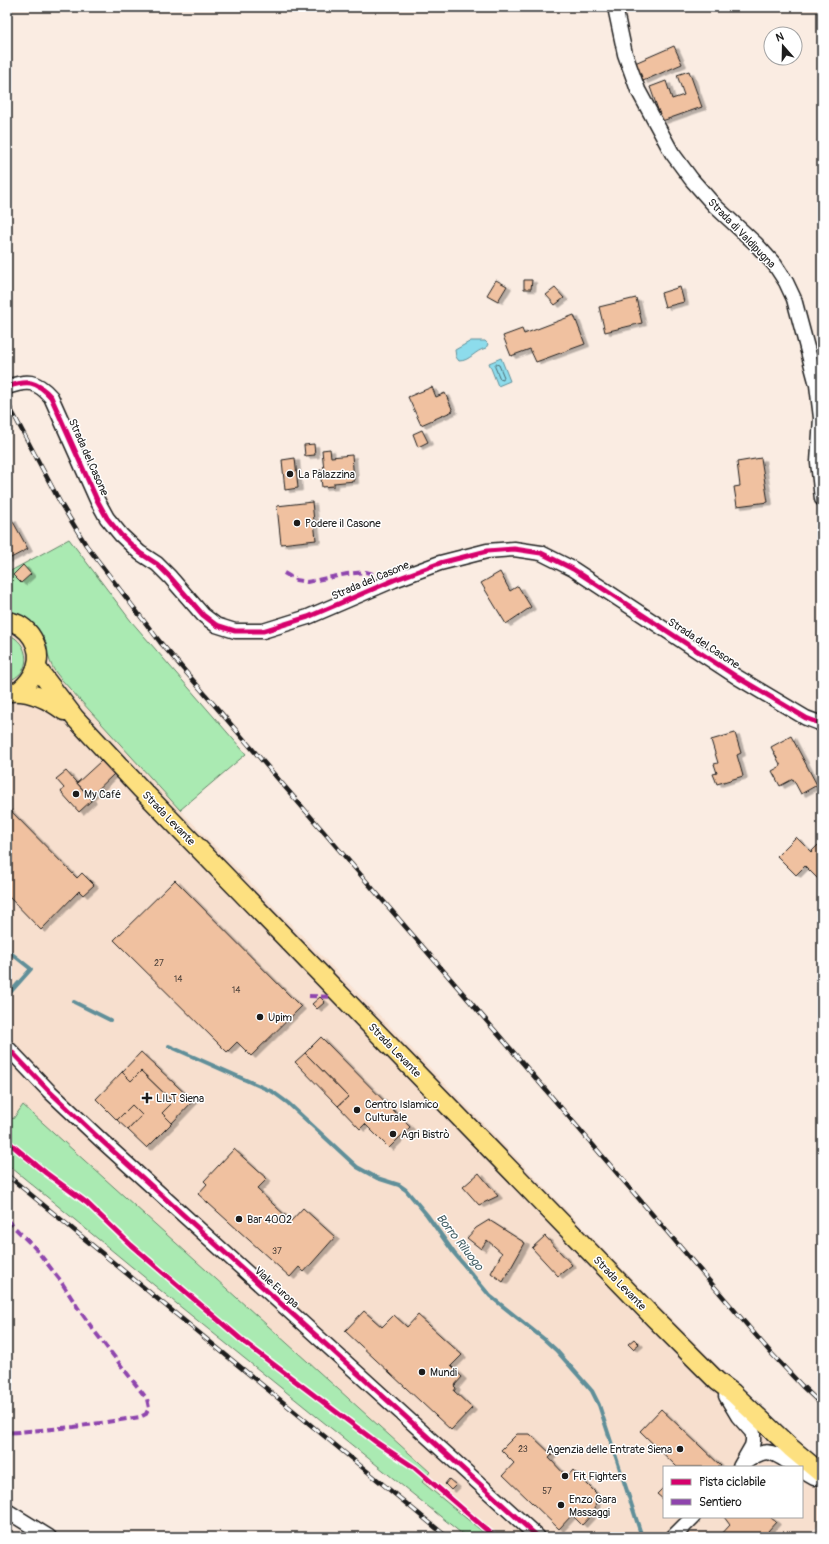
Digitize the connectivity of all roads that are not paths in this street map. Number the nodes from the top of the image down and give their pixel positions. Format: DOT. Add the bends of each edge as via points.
graph roads {
  1 [pos="615,7"];
  2 [pos="7,387"];
  3 [pos="822,499"];
  4 [pos="7,621"];
  5 [pos="36,668"];
  6 [pos="13,692"];
  7 [pos="75,718"];
  8 [pos="822,724"];
  9 [pos="7,1047"];
  10 [pos="717,1381"];
  11 [pos="726,1396"];
  12 [pos="741,1466"];
  13 [pos="741,1466"];
  14 [pos="794,1466"];
  15 [pos="802,1466"];
  16 [pos="803,1467"];
  17 [pos="811,1474"];
  18 [pos="7,1510"];
  19 [pos="691,1518"];
  20 [pos="49,1537"];
  21 [pos="538,1537"];
  22 [pos="673,1537"];
  1 -- 3 [label="street, Strada di Valdipugna" via="624,54 638,90 672,153 715,206 775,265 794,299 817,385 821,418 818,462"];
  2 -- 8 [label="street, Strada del Casone" via="26,382 33,383 43,388 51,397 107,518 140,553 170,576 203,615 216,625 236,631 263,631 308,617 440,563 487,551 514,549 541,553 574,569 737,677 806,718"];
  4 -- 5 [label="main road" via="18,624 30,634 38,650"];
  5 -- 6 [label="main road, Strada Levante" via="32,677"];
  5 -- 7 [label="main road, Strada Levante"];
  6 -- 7 [label="main road, Strada Levante" via="44,699"];
  7 -- 10 [label="main road, Strada Levante"];
  9 -- 21 [label="street, Viale Europa" via="102,1141"];
  10 -- 11 [label="main road, Strada Levante"];
  10 -- 17 [label="main road, Strada Levante" via="791,1448"];
  11 -- 12 [label="street" via="738,1416 753,1433 752,1446"];
  11 -- 15 [label="main road, Strada Levante"];
  13 -- 14 [label="street" via="761,1453 771,1452"];
  16 -- 17 [label="main road, Strada Levante"];
  18 -- 20 [label="street"];
  19 -- 22 [label="street"];
}
